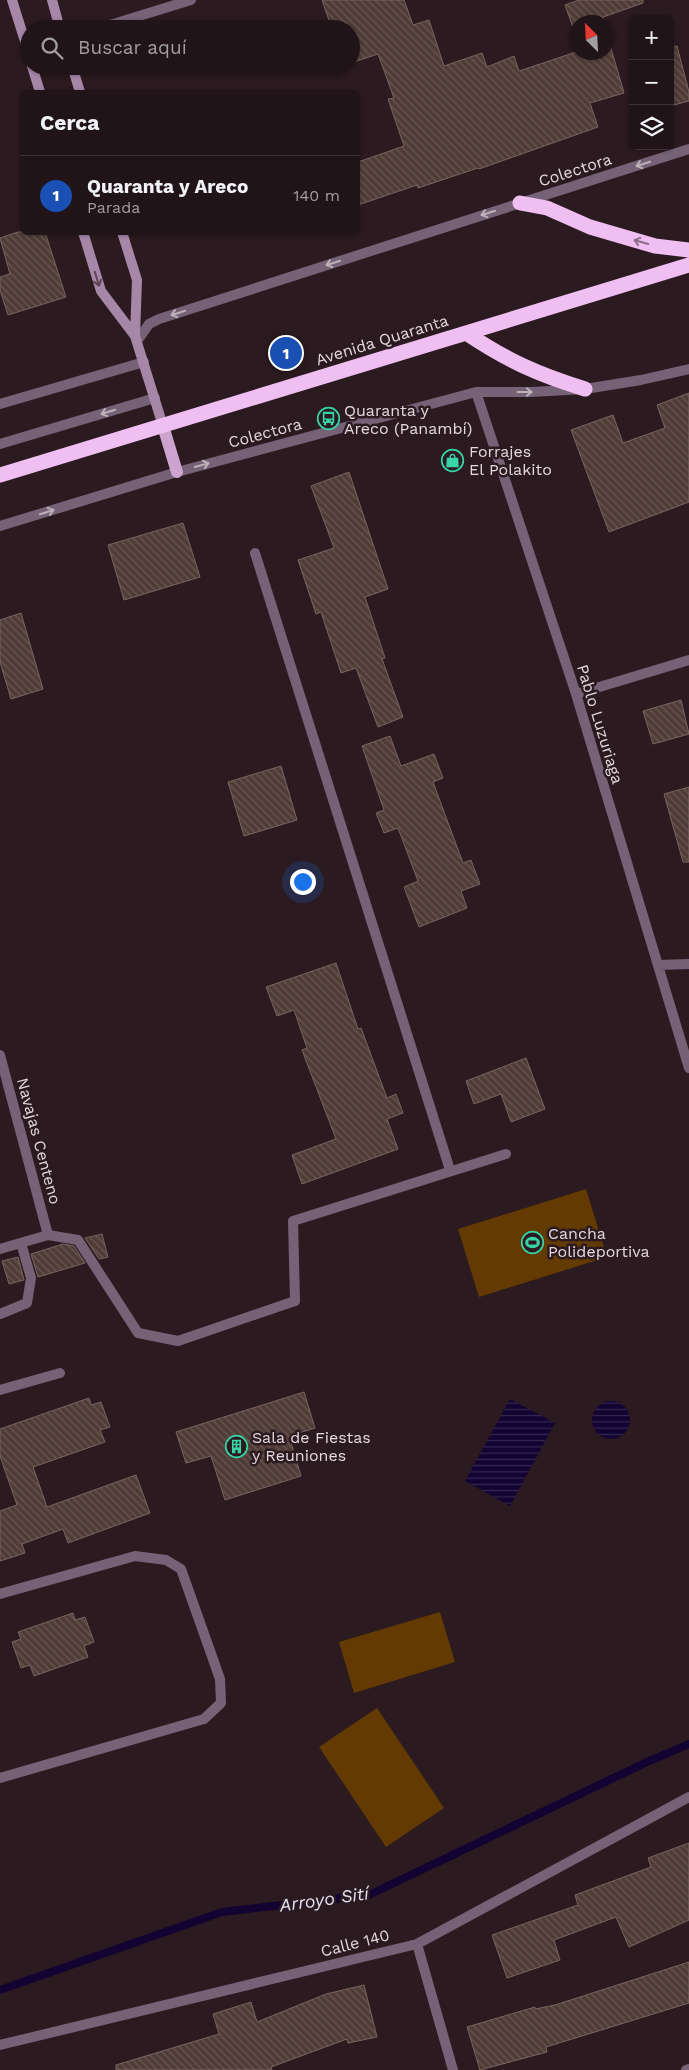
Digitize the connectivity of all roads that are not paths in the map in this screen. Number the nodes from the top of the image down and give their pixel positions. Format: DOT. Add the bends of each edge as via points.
graph roads {
  1 [pos="12,0"];
  2 [pos="52,0"];
  3 [pos="191,0"];
  4 [pos="58,20"];
  5 [pos="125,20"];
  6 [pos="20,25"];
  7 [pos="35,75"];
  8 [pos="75,75"];
  9 [pos="39,90"];
  10 [pos="79,90"];
  11 [pos="689,149"];
  12 [pos="520,203"];
  13 [pos="84,235"];
  14 [pos="123,235"];
  15 [pos="689,250"];
  16 [pos="689,265"];
  17 [pos="466,333"];
  18 [pos="136,339"];
  19 [pos="144,362"];
  20 [pos="689,369"];
  21 [pos="586,388"];
  22 [pos="476,392"];
  23 [pos="155,398"];
  24 [pos="0,404"];
  25 [pos="163,426"];
  26 [pos="0,444"];
  27 [pos="177,472"];
  28 [pos="0,476"];
  29 [pos="0,526"];
  30 [pos="255,553"];
  31 [pos="689,660"];
  32 [pos="576,694"];
  33 [pos="689,964"];
  34 [pos="658,965"];
  35 [pos="0,1055"];
  36 [pos="689,1068"];
  37 [pos="506,1154"];
  38 [pos="450,1170"];
  39 [pos="48,1235"];
  40 [pos="21,1243"];
  41 [pos="0,1249"];
  42 [pos="0,1314"];
  43 [pos="60,1373"];
  44 [pos="0,1390"];
  45 [pos="0,1594"];
  46 [pos="0,1778"];
  47 [pos="689,1797"];
  48 [pos="417,1944"];
  49 [pos="0,2046"];
  50 [pos="454,2070"];
  1 -- 6 [label="main road"];
  2 -- 4 [label="main road"];
  3 -- 5 [label="street"];
  7 -- 9 [label="main road"];
  8 -- 10 [label="main road"];
  11 -- 12 [label="street, Colectora, one-way"];
  15 -- 12 [label="highway, one-way" via="656,246 590,227 547,208"];
  12 -- 18 [label="street, Colectora, one-way" via="159,319 148,324"];
  13 -- 18 [label="main road, one-way" via="101,291"];
  14 -- 18 [label="main road" via="137,280"];
  16 -- 17 [label="highway, Avenida Quaranta"];
  17 -- 21 [label="highway" via="504,358 543,376"];
  17 -- 25 [label="highway, Avenida Quaranta"];
  18 -- 19 [label="main road"];
  19 -- 23 [label="main road"];
  19 -- 24 [label="street"];
  20 -- 21 [label="street, Colectora"];
  22 -- 21 [label="street, Colectora, one-way"];
  27 -- 22 [label="street, Colectora, one-way"];
  22 -- 32 [label="street, Pablo Luzuriaga"];
  23 -- 25 [label="main road"];
  23 -- 26 [label="street, one-way"];
  25 -- 27 [label="main road"];
  25 -- 28 [label="highway, Avenida Quaranta"];
  29 -- 27 [label="street, Colectora, one-way"];
  30 -- 38 [label="street"];
  31 -- 32 [label="street"];
  32 -- 34 [label="street, Pablo Luzuriaga"];
  33 -- 34 [label="street"];
  34 -- 36 [label="street, Pablo Luzuriaga"];
  35 -- 39 [label="street, Navajas Centeno"];
  37 -- 38 [label="street"];
  38 -- 39 [label="street" via="293,1221 294,1301 178,1341 138,1333 78,1240"];
  39 -- 40 [label="street"];
  40 -- 41 [label="street"];
  40 -- 42 [label="street" via="31,1278 27,1303"];
  43 -- 44 [label="street"];
  45 -- 46 [label="street" via="136,1556 166,1560 181,1569 220,1679 221,1703 204,1719"];
  47 -- 48 [label="street, Calle 140"];
  48 -- 49 [label="street, Calle 140"];
  48 -- 50 [label="street"];
}
